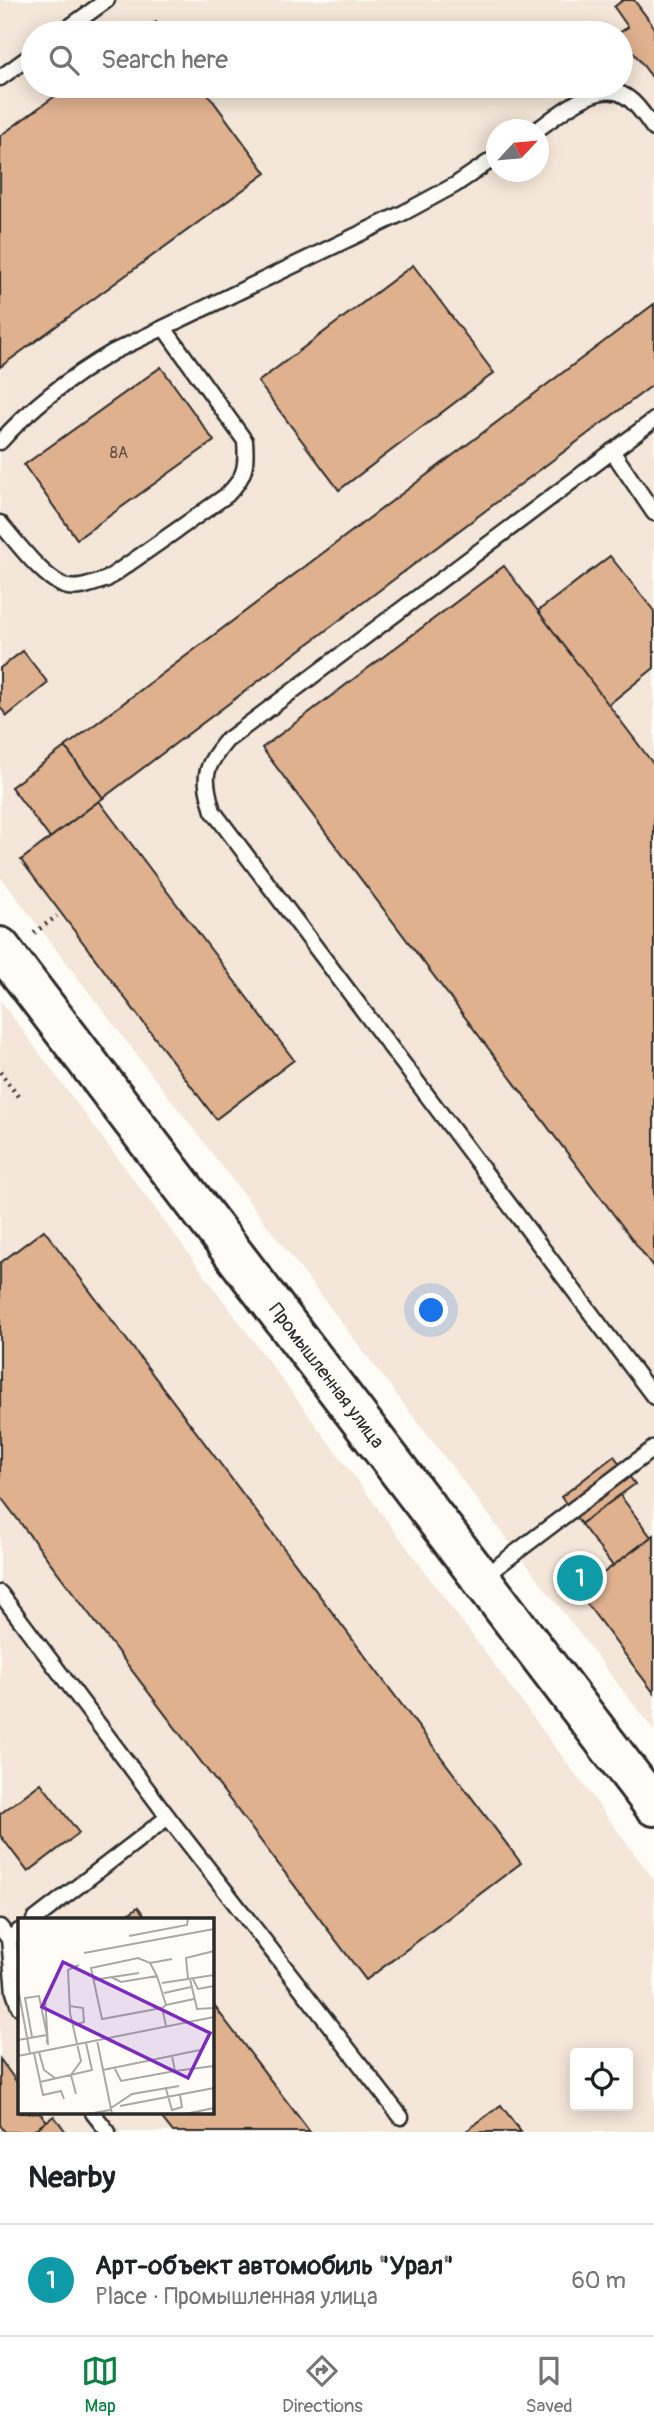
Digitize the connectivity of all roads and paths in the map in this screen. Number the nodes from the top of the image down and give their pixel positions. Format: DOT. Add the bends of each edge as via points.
graph roads {
  1 [pos="107,0"];
  2 [pos="78,21"];
  3 [pos="21,63"];
  4 [pos="0,78"];
  5 [pos="585,98"];
  6 [pos="628,98"];
  7 [pos="549,122"];
  8 [pos="654,129"];
  9 [pos="486,164"];
  10 [pos="164,328"];
  11 [pos="654,420"];
  12 [pos="0,442"];
  13 [pos="612,451"];
  14 [pos="654,513"];
  15 [pos="0,523"];
  16 [pos="0,947"];
  17 [pos="0,1072"];
  18 [pos="20,1099"];
  19 [pos="654,1397"];
  20 [pos="654,1448"];
  21 [pos="481,1578"];
  22 [pos="2,1600"];
  23 [pos="654,1806"];
  24 [pos="168,1817"];
  25 [pos="37,1918"];
  26 [pos="9,1933"];
  27 [pos="18,2004"];
  28 [pos="94,2114"];
  29 [pos="401,2117"];
  30 [pos="108,2132"];
  1 -- 2 [label="lane"];
  3 -- 4 [label="lane"];
  5 -- 7 [label="lane"];
  6 -- 8 [label="lane"];
  9 -- 10 [label="lane" via="405,212"];
  10 -- 12 [label="lane" via="91,365 19,420"];
  10 -- 15 [label="lane" via="245,441 247,461 241,481 107,579 84,586 65,586 44,571"];
  11 -- 13 [label="lane"];
  13 -- 14 [label="lane"];
  13 -- 19 [label="lane" via="226,741 209,762 206,787 221,822"];
  16 -- 21 [label="main road, Промышленная улица"];
  17 -- 18 [label="path"];
  20 -- 21 [label="lane"];
  21 -- 23 [label="main road, Промышленная улица"];
  22 -- 24 [label="lane"];
  24 -- 25 [label="lane"];
  24 -- 29 [label="lane"];
  26 -- 27 [label="lane"];
  28 -- 30 [label="lane"];
}
